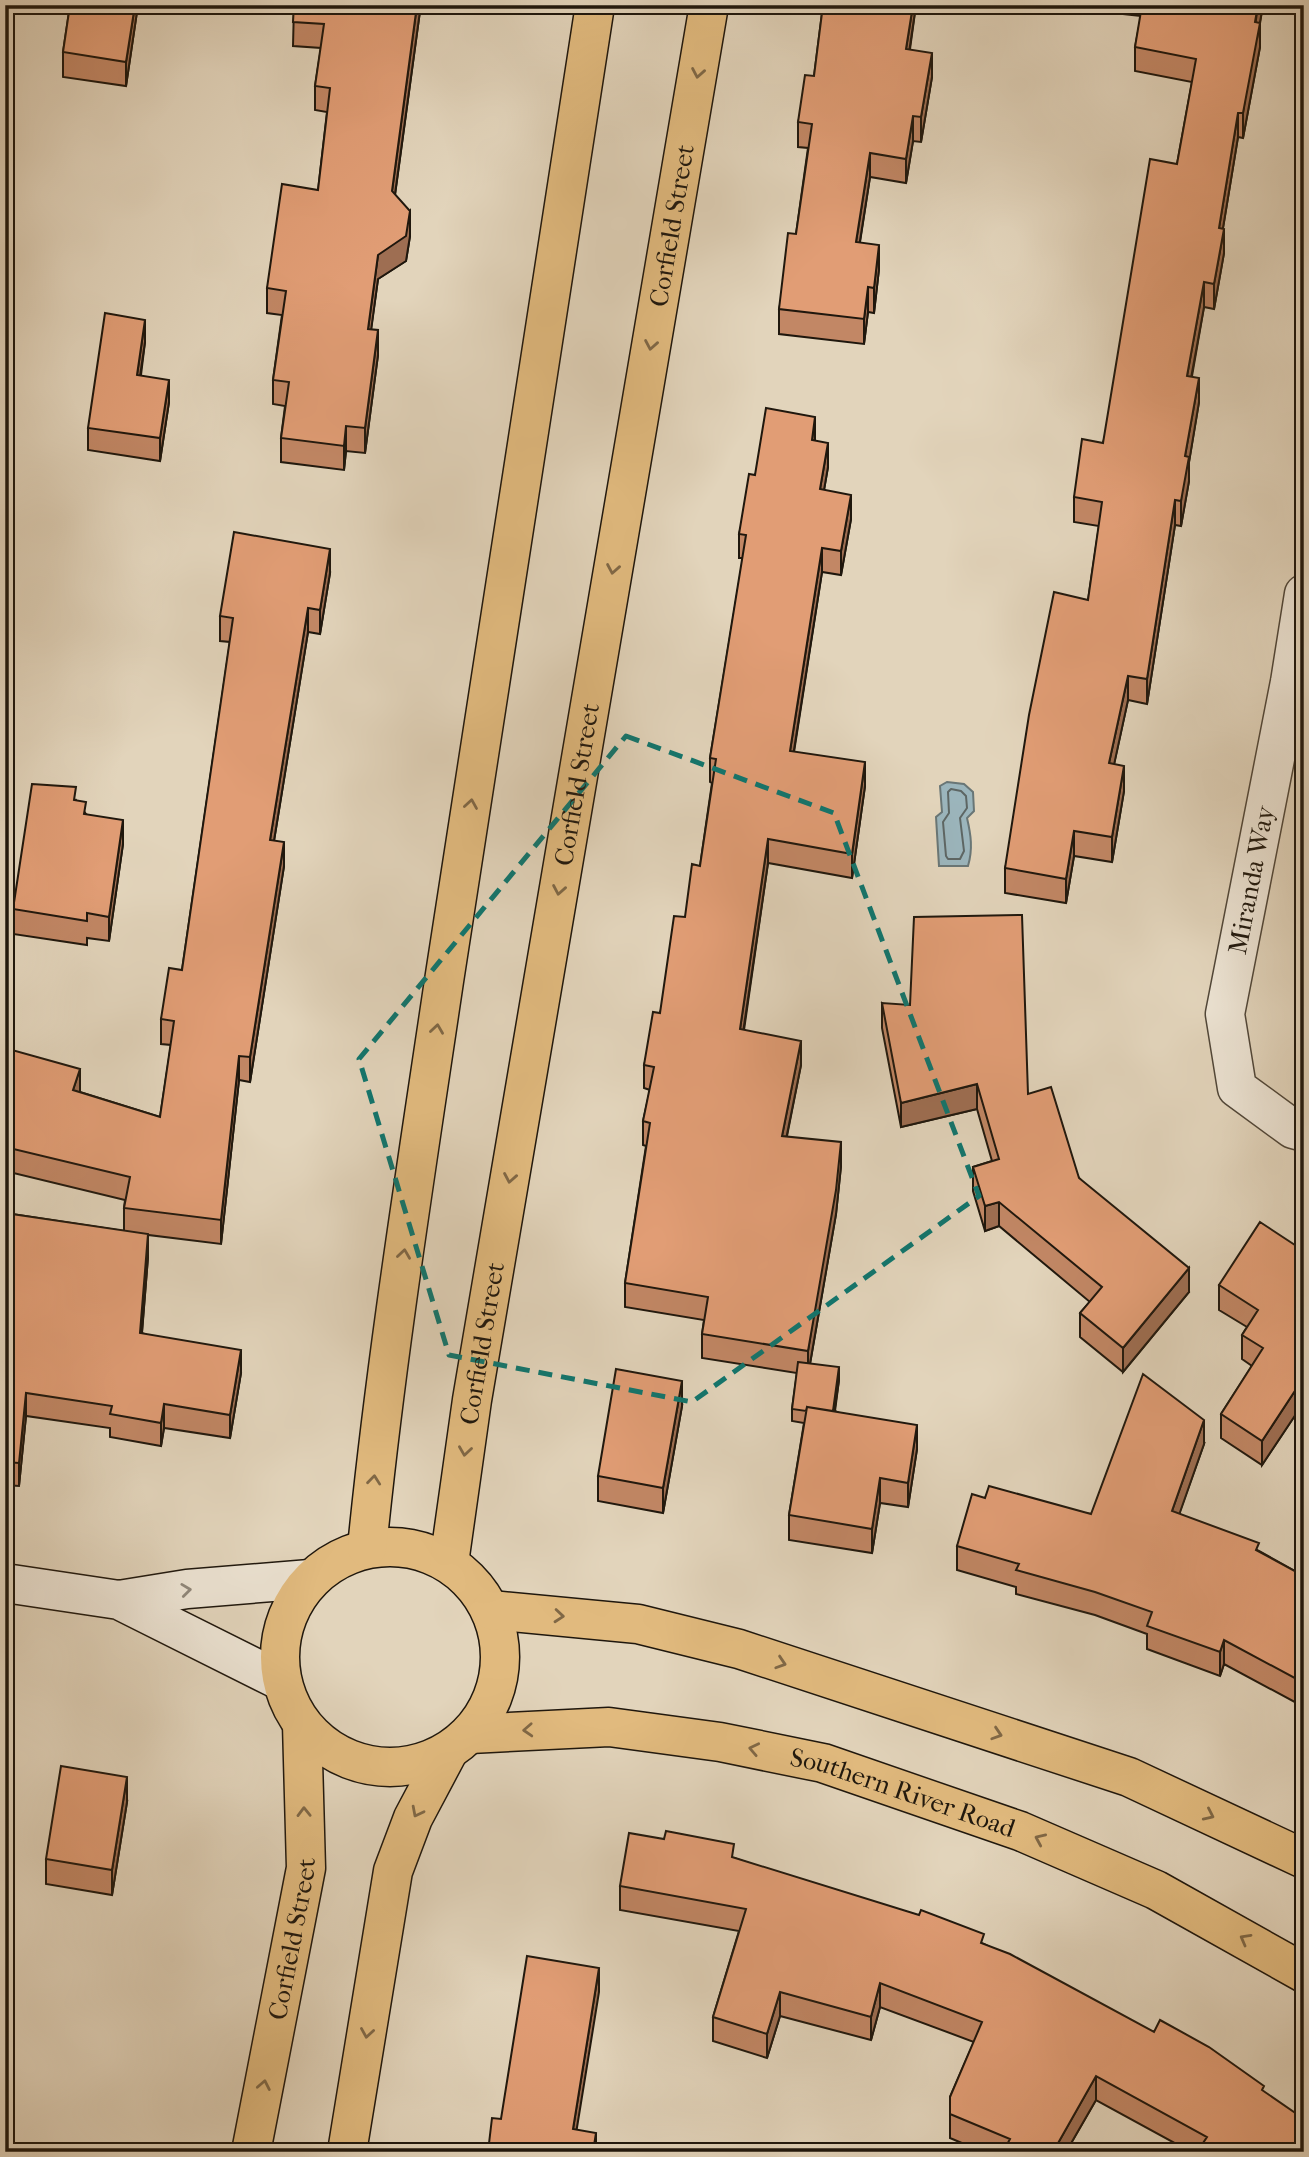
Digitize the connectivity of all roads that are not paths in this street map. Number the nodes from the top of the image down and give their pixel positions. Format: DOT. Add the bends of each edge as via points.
graph roads {
  1 [pos="595,5"];
  2 [pos="709,5"];
  3 [pos="1304,594"];
  4 [pos="1304,1132"];
  5 [pos="367,1548"];
  6 [pos="449,1563"];
  7 [pos="310,1579"];
  8 [pos="5,1583"];
  9 [pos="119,1601"];
  10 [pos="491,1610"];
  11 [pos="281,1681"];
  12 [pos="302,1724"];
  13 [pos="459,1743"];
  14 [pos="1304,1859"];
  15 [pos="1304,1973"];
  16 [pos="251,2152"];
  17 [pos="347,2152"];
  5 -- 1 [label="main road, one-way" via="381,1409"];
  2 -- 6 [label="main road, Corfield Street, one-way" via="471,1400"];
  3 -- 4 [label="street, Miranda Way" via="1225,1014 1237,1088 1293,1129"];
  5 -- 6 [label="main road" via="414,1549"];
  5 -- 7 [label="main road" via="336,1559"];
  6 -- 10 [label="main road" via="474,1584"];
  9 -- 7 [label="street, one-way" via="187,1589"];
  7 -- 11 [label="main road" via="289,1609 279,1644"];
  8 -- 9 [label="street"];
  9 -- 11 [label="street"];
  10 -- 13 [label="main road" via="500,1643 500,1675 489,1707"];
  10 -- 14 [label="main road, one-way" via="638,1624 739,1649 1129,1777"];
  11 -- 12 [label="main road"];
  12 -- 13 [label="main road" via="334,1752 354,1762 386,1768 418,1764"];
  16 -- 12 [label="main road, Corfield Street, one-way" via="306,1868"];
  15 -- 13 [label="main road, Southern River Road, one-way" via="1156,1890 1020,1831 823,1763 720,1742 609,1727"];
  13 -- 17 [label="main road, one-way" via="413,1818 393,1871"];
}
